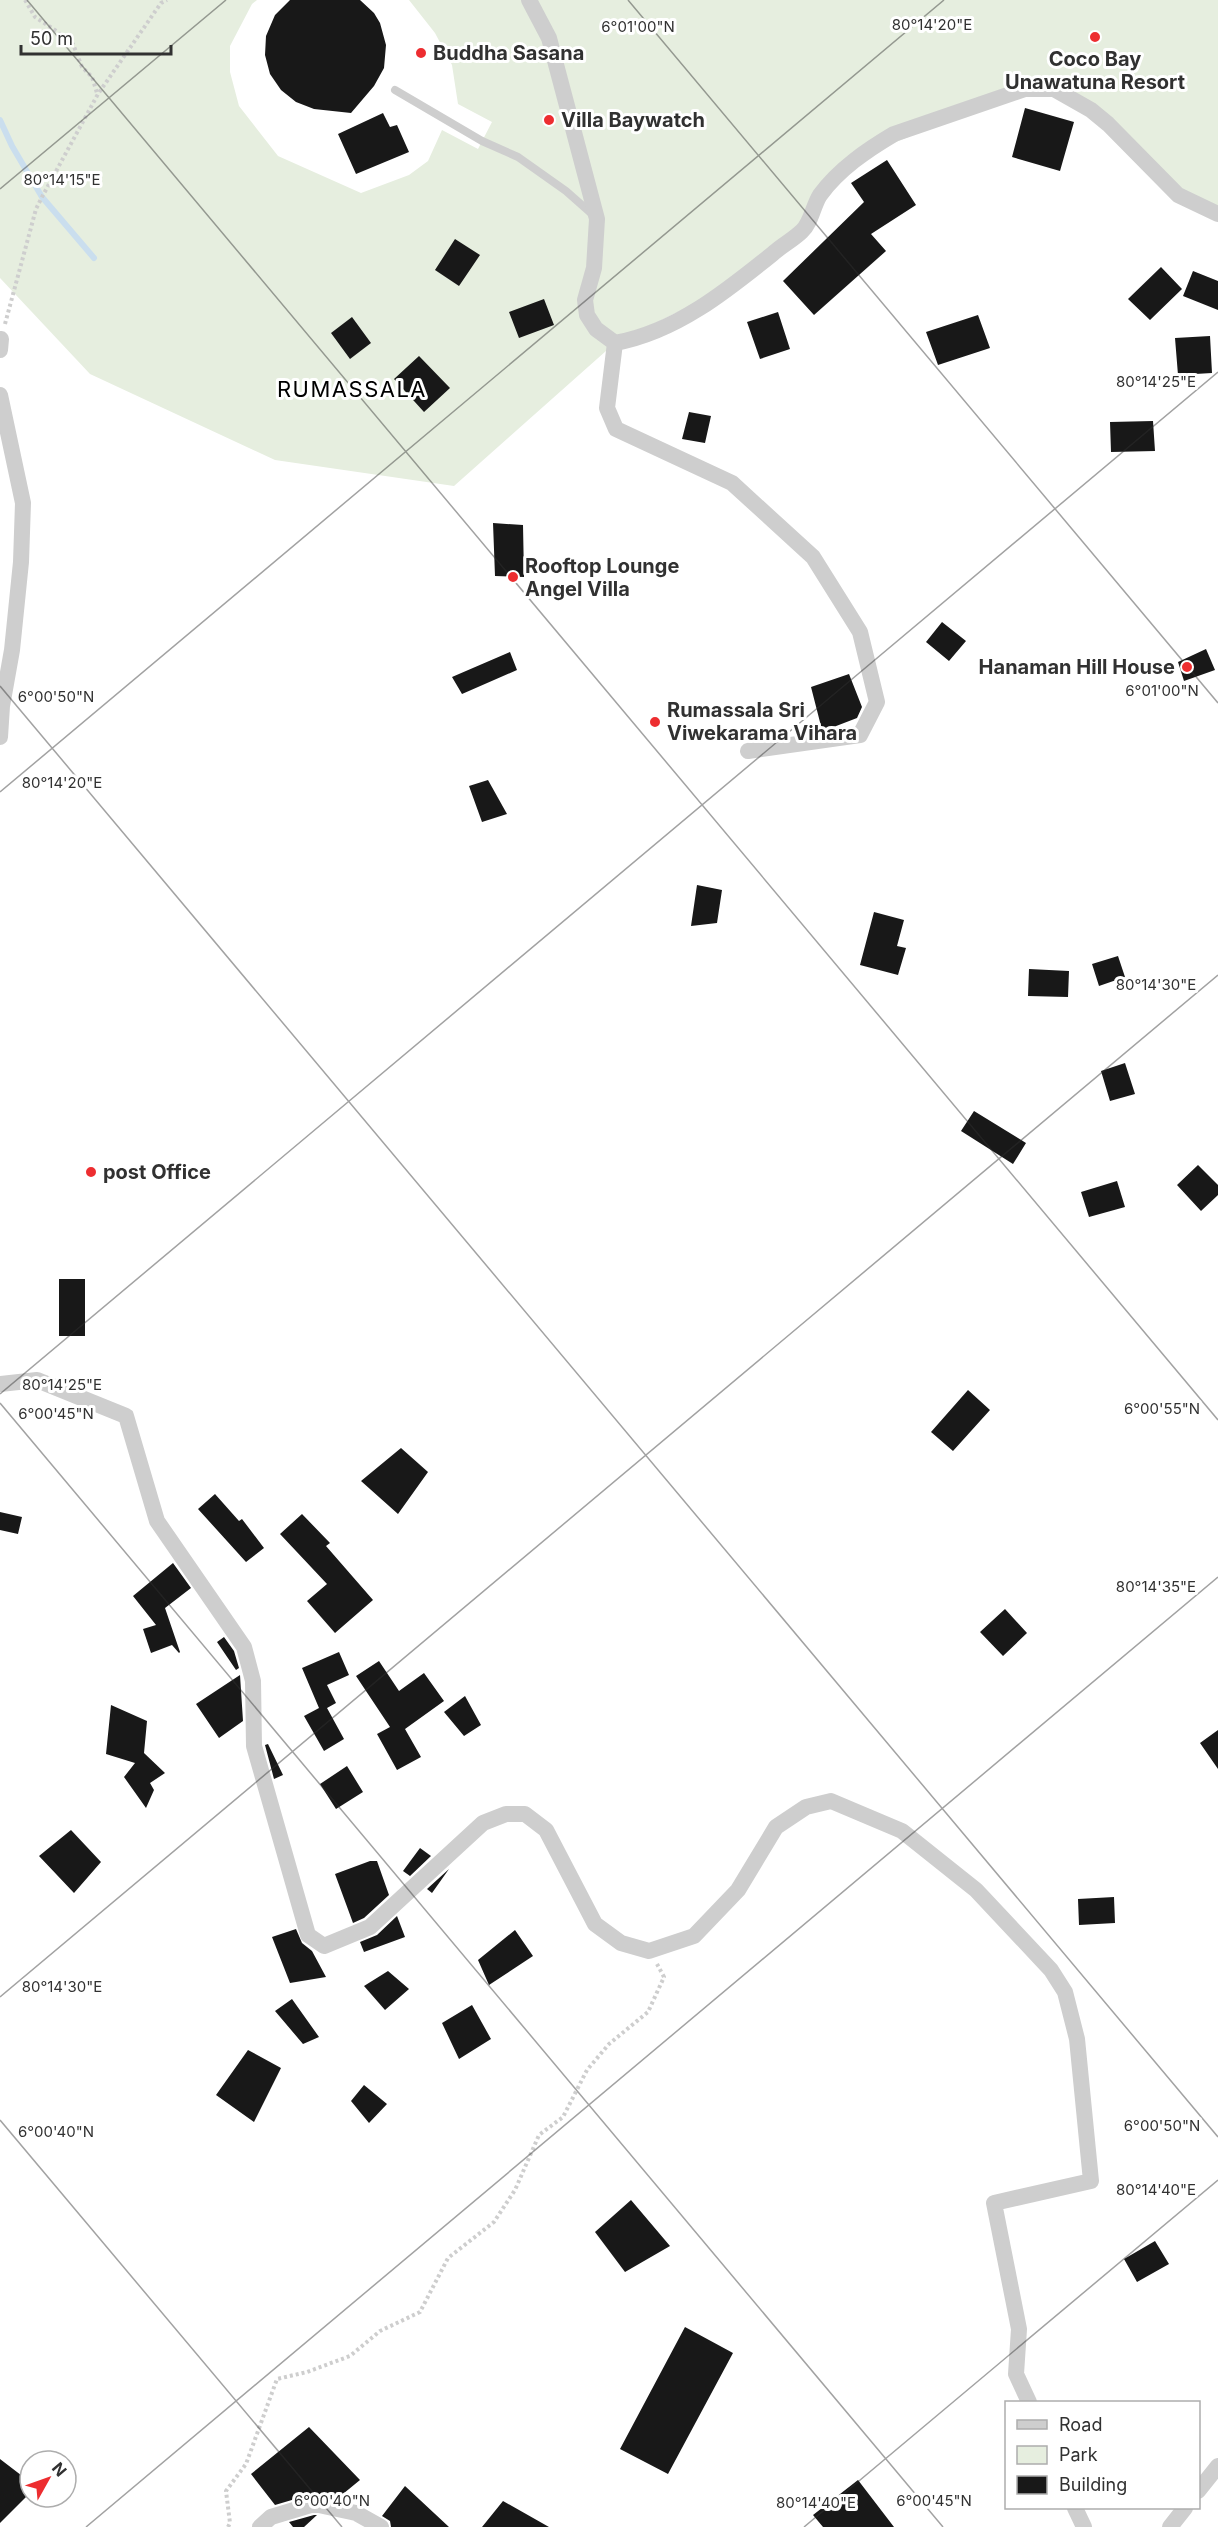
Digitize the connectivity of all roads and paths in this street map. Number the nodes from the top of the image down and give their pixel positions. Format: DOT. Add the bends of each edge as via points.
graph roads {
  1 [pos="25,0"];
  2 [pos="167,0"];
  3 [pos="529,0"];
  4 [pos="395,90"];
  5 [pos="98,94"];
  6 [pos="1218,214"];
  7 [pos="597,219"];
  8 [pos="615,343"];
  9 [pos="1,345"];
  10 [pos="0,395"];
  11 [pos="0,737"];
  12 [pos="748,751"];
  13 [pos="0,1384"];
  14 [pos="649,1951"];
  15 [pos="1028,2401"];
  16 [pos="1218,2466"];
  17 [pos="1200,2488"];
  18 [pos="1075,2509"];
  19 [pos="1184,2509"];
  20 [pos="228,2527"];
  21 [pos="260,2527"];
  22 [pos="381,2527"];
  23 [pos="1084,2527"];
  24 [pos="1170,2527"];
  1 -- 5 [label="path" via="35,17 58,32 65,43 73,44"];
  2 -- 5 [label="path" via="161,3"];
  3 -- 7 [label="street" via="549,38"];
  4 -- 7 [label="lane" via="482,141 518,157"];
  5 -- 9 [label="path" via="36,209"];
  6 -- 8 [label="street" via="1178,195 1091,110 1054,89 1025,89 894,134 874,146 820,195 804,230 742,280 666,326 637,339"];
  7 -- 8 [label="street" via="594,268 585,300 587,315 596,329"];
  8 -- 12 [label="street" via="607,408 616,429 732,483 813,557 860,632 877,702 860,735"];
  10 -- 11 [label="street" via="22,503 21,561"];
  13 -- 14 [label="street" via="37,1380 126,1416 157,1521 244,1647 253,1681 254,1746 308,1935 324,1946 370,1927 483,1823 506,1814 525,1814 546,1830 595,1924 621,1943"];
  14 -- 15 [label="street" via="694,1936 738,1890 776,1827 806,1807 831,1801 902,1831 976,1890 1051,1970 1065,1992 1077,2039 1091,2181 994,2203 1019,2329 1016,2374"];
  14 -- 20 [label="path" via="664,1977 648,2012 609,2044 587,2070 563,2117 539,2135 515,2190 494,2222 448,2258 420,2312 380,2331 350,2356 277,2379 246,2464 226,2491"];
  16 -- 17 [label="street"];
  18 -- 23 [label="street"];
  19 -- 24 [label="street"];
  21 -- 22 [label="street" via="271,2517 314,2504 356,2513"];
}
